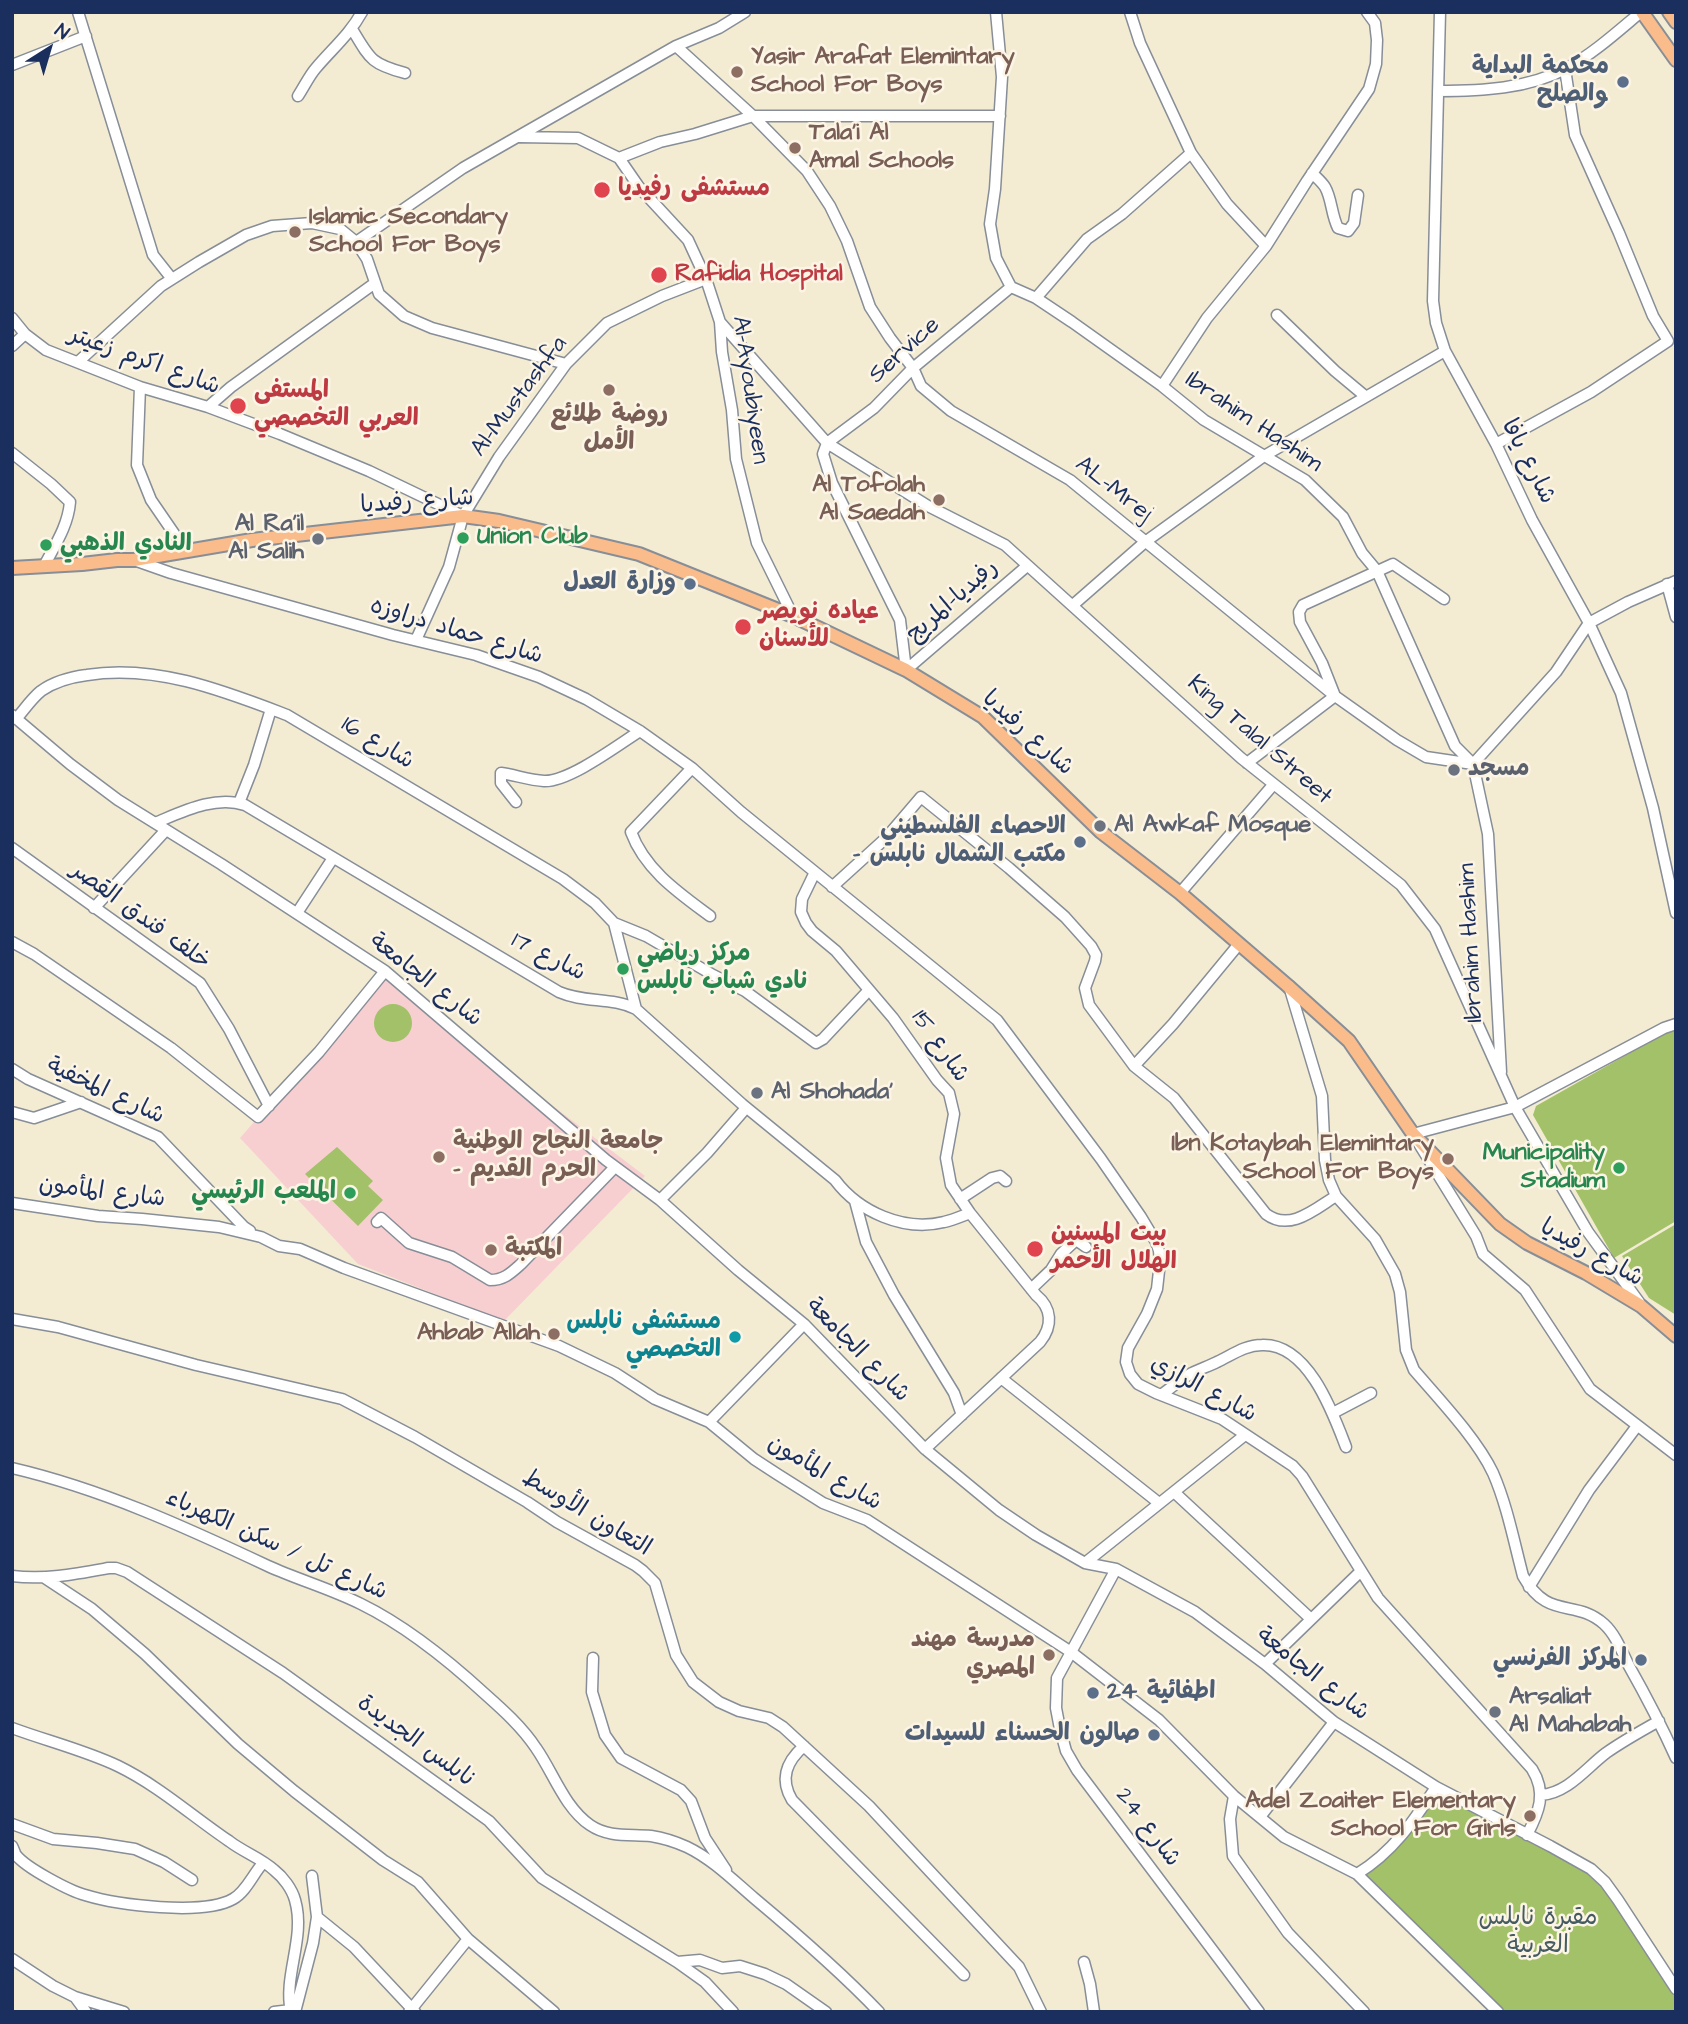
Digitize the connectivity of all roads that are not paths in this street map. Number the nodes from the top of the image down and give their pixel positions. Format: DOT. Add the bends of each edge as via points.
graph roads {
  1 [pos="79,12"];
  2 [pos="362,12"];
  3 [pos="746,12"];
  4 [pos="996,12"];
  5 [pos="1130,12"];
  6 [pos="1367,12"];
  7 [pos="1440,12"];
  8 [pos="1642,12"];
  9 [pos="1669,12"];
  10 [pos="1676,22"];
  11 [pos="352,29"];
  12 [pos="86,36"];
  13 [pos="676,46"];
  14 [pos="1676,60"];
  15 [pos="12,65"];
  16 [pos="1565,69"];
  17 [pos="405,73"];
  18 [pos="1438,91"];
  19 [pos="298,96"];
  20 [pos="753,116"];
  21 [pos="1000,116"];
  22 [pos="518,136"];
  23 [pos="1191,153"];
  24 [pos="619,158"];
  25 [pos="1312,173"];
  26 [pos="1358,195"];
  27 [pos="356,242"];
  28 [pos="1266,246"];
  29 [pos="172,279"];
  30 [pos="706,279"];
  31 [pos="374,283"];
  32 [pos="1011,287"];
  33 [pos="1036,298"];
  34 [pos="1278,315"];
  35 [pos="12,318"];
  36 [pos="720,322"];
  37 [pos="25,334"];
  38 [pos="1672,339"];
  39 [pos="12,346"];
  40 [pos="1445,351"];
  41 [pos="78,362"];
  42 [pos="566,364"];
  43 [pos="913,369"];
  44 [pos="1162,386"];
  45 [pos="140,387"];
  46 [pos="1365,396"];
  47 [pos="208,407"];
  48 [pos="827,443"];
  49 [pos="1496,443"];
  50 [pos="12,453"];
  51 [pos="1264,456"];
  52 [pos="463,516"];
  53 [pos="1145,542"];
  54 [pos="186,551"];
  55 [pos="134,560"];
  56 [pos="44,566"];
  57 [pos="1027,566"];
  58 [pos="12,568"];
  59 [pos="1377,571"];
  60 [pos="1672,583"];
  61 [pos="1444,599"];
  62 [pos="1073,606"];
  63 [pos="793,616"];
  64 [pos="1676,617"];
  65 [pos="1589,623"];
  66 [pos="416,640"];
  67 [pos="906,670"];
  68 [pos="1335,696"];
  69 [pos="271,709"];
  70 [pos="14,717"];
  71 [pos="640,731"];
  72 [pos="1247,763"];
  73 [pos="1473,765"];
  74 [pos="692,768"];
  75 [pos="1273,785"];
  76 [pos="239,803"];
  77 [pos="516,803"];
  78 [pos="155,823"];
  79 [pos="166,830"];
  80 [pos="12,848"];
  81 [pos="334,858"];
  82 [pos="815,872"];
  83 [pos="832,887"];
  84 [pos="1180,893"];
  85 [pos="94,908"];
  86 [pos="297,913"];
  87 [pos="1676,913"];
  88 [pos="710,916"];
  89 [pos="614,923"];
  90 [pos="12,942"];
  91 [pos="1239,944"];
  92 [pos="385,971"];
  93 [pos="1288,986"];
  94 [pos="869,990"];
  95 [pos="636,1009"];
  96 [pos="1672,1024"];
  97 [pos="1134,1066"];
  98 [pos="12,1069"];
  99 [pos="1501,1080"];
  100 [pos="81,1101"];
  101 [pos="269,1105"];
  102 [pos="1515,1107"];
  103 [pos="746,1108"];
  104 [pos="12,1112"];
  105 [pos="1413,1134"];
  106 [pos="615,1167"];
  107 [pos="1006,1181"];
  108 [pos="1336,1195"];
  109 [pos="960,1199"];
  110 [pos="660,1200"];
  111 [pos="855,1201"];
  112 [pos="12,1203"];
  113 [pos="970,1213"];
  114 [pos="377,1222"];
  115 [pos="269,1241"];
  116 [pos="1086,1247"];
  117 [pos="1031,1289"];
  118 [pos="1641,1306"];
  119 [pos="12,1319"];
  120 [pos="804,1325"];
  121 [pos="1676,1336"];
  122 [pos="1001,1378"];
  123 [pos="1371,1393"];
  124 [pos="1161,1395"];
  125 [pos="1333,1413"];
  126 [pos="962,1415"];
  127 [pos="709,1422"];
  128 [pos="1637,1426"];
  129 [pos="1245,1435"];
  130 [pos="1346,1447"];
  131 [pos="925,1449"];
  132 [pos="1676,1455"];
  133 [pos="12,1468"];
  134 [pos="1174,1492"];
  135 [pos="1160,1503"];
  136 [pos="1085,1563"];
  137 [pos="1116,1569"];
  138 [pos="1361,1571"];
  139 [pos="12,1576"];
  140 [pos="44,1578"];
  141 [pos="1529,1587"];
  142 [pos="1311,1619"];
  143 [pos="1070,1652"];
  144 [pos="593,1658"];
  145 [pos="1265,1664"];
  146 [pos="1659,1721"];
  147 [pos="1334,1722"];
  148 [pos="12,1728"];
  149 [pos="804,1746"];
  150 [pos="1676,1758"];
  151 [pos="1436,1787"];
  152 [pos="1541,1795"];
  153 [pos="1234,1796"];
  154 [pos="1260,1817"];
  155 [pos="13,1826"];
  156 [pos="1527,1835"];
  157 [pos="12,1846"];
  158 [pos="263,1863"];
  159 [pos="726,1870"];
  160 [pos="1357,1874"];
  161 [pos="312,1876"];
  162 [pos="192,1880"];
  163 [pos="317,1917"];
  164 [pos="468,1938"];
  165 [pos="12,1959"];
  166 [pos="677,1962"];
  167 [pos="1084,1962"];
  168 [pos="964,1975"];
  169 [pos="1676,1990"];
  170 [pos="75,1997"];
  171 [pos="292,2011"];
  172 [pos="412,2011"];
  173 [pos="1042,2011"];
  174 [pos="86,2012"];
  175 [pos="124,2012"];
  176 [pos="274,2012"];
  177 [pos="554,2012"];
  178 [pos="733,2012"];
  179 [pos="827,2012"];
  180 [pos="879,2012"];
  181 [pos="1094,2012"];
  182 [pos="1259,2012"];
  183 [pos="1364,2012"];
  184 [pos="1498,2012"];
  1 -- 12 [label="street"];
  2 -- 11 [label="street"];
  3 -- 13 [label="street"];
  4 -- 21 [label="street"];
  5 -- 23 [label="street"];
  6 -- 25 [label="street" via="1375,23 1377,40 1369,89"];
  7 -- 18 [label="street, شارع يافا"];
  8 -- 14 [label="main road"];
  8 -- 16 [label="street"];
  9 -- 10 [label="main road"];
  11 -- 17 [label="street" via="374,61"];
  11 -- 19 [label="street" via="314,70"];
  12 -- 15 [label="street"];
  12 -- 29 [label="street" via="153,255"];
  13 -- 20 [label="street, AL-Mrej"];
  13 -- 22 [label="street"];
  16 -- 18 [label="street" via="1525,83 1479,91"];
  16 -- 38 [label="street" via="1575,135 1653,316"];
  18 -- 40 [label="street, شارع يافا" via="1433,301"];
  20 -- 21 [label="street"];
  20 -- 24 [label="street"];
  20 -- 43 [label="street, AL-Mrej" via="807,171 830,206 870,307"];
  21 -- 32 [label="street" via="990,225 996,258"];
  22 -- 24 [label="street" via="578,138"];
  22 -- 27 [label="street"];
  23 -- 28 [label="street" via="1227,204"];
  23 -- 33 [label="street" via="1087,239"];
  24 -- 30 [label="street, Al-Ayoubiyeen" via="688,240"];
  25 -- 26 [label="street" via="1325,187 1338,228 1348,231 1354,223"];
  25 -- 28 [label="street"];
  27 -- 29 [label="street" via="340,229 321,223 272,226 246,235"];
  27 -- 31 [label="street"];
  28 -- 44 [label="street" via="1207,318"];
  29 -- 41 [label="street"];
  30 -- 36 [label="street, Al-Ayoubiyeen"];
  30 -- 42 [label="street, Al-Mustashfa" via="607,323"];
  31 -- 42 [label="street" via="395,309 424,325"];
  31 -- 47 [label="street"];
  32 -- 33 [label="street, Ibrahim Hashim"];
  32 -- 43 [label="street, Service"];
  33 -- 44 [label="street, Ibrahim Hashim"];
  34 -- 46 [label="street"];
  35 -- 37 [label="street, شارع اكرم زعيتر"];
  36 -- 48 [label="street, King Talal Street"];
  36 -- 63 [label="street, Al-Ayoubiyeen" via="736,459 757,544"];
  37 -- 39 [label="street"];
  37 -- 41 [label="street, شارع اكرم زعيتر"];
  38 -- 49 [label="street" via="1591,392"];
  40 -- 46 [label="street"];
  40 -- 49 [label="street, شارع يافا"];
  41 -- 45 [label="street, شارع اكرم زعيتر"];
  42 -- 52 [label="street, Al-Mustashfa"];
  43 -- 48 [label="street, Service" via="874,408"];
  43 -- 53 [label="street, AL-Mrej" via="921,386 951,411 1070,480"];
  44 -- 51 [label="street, Ibrahim Hashim"];
  45 -- 47 [label="street, شارع اكرم زعيتر"];
  45 -- 54 [label="street" via="137,465 151,500"];
  46 -- 51 [label="street"];
  47 -- 52 [label="street, شارع اكرم زعيتر" via="369,471"];
  48 -- 57 [label="street, King Talal Street" via="928,506 1005,545"];
  48 -- 67 [label="street" via="823,454 832,483 900,620"];
  49 -- 65 [label="street, شارع يافا"];
  50 -- 56 [label="street" via="70,502 64,529"];
  51 -- 53 [label="street"];
  51 -- 59 [label="street, Ibrahim Hashim" via="1305,480 1343,517"];
  52 -- 54 [label="main road, شارع رفيديا"];
  52 -- 63 [label="main road, شارع رفيديا" via="639,554"];
  52 -- 66 [label="street, Al-Mustashfa" via="449,567"];
  53 -- 62 [label="street"];
  53 -- 68 [label="street, AL-Mrej"];
  54 -- 55 [label="main road, شارع رفيديا"];
  55 -- 56 [label="main road, شارع رفيديا"];
  55 -- 66 [label="street, شارع حماد دراوزه"];
  56 -- 58 [label="main road, شارع رفيديا"];
  57 -- 62 [label="street, King Talal Street"];
  57 -- 67 [label="street, رفيديا-المريج"];
  59 -- 61 [label="street" via="1392,564"];
  59 -- 68 [label="street" via="1303,605 1299,612"];
  59 -- 73 [label="street, Ibrahim Hashim" via="1455,746"];
  60 -- 64 [label="street"];
  60 -- 65 [label="street"];
  62 -- 72 [label="street, King Talal Street"];
  63 -- 67 [label="main road, شارع رفيديا"];
  65 -- 73 [label="street" via="1556,672"];
  65 -- 87 [label="street, شارع يافا" via="1621,693"];
  66 -- 71 [label="street, شارع حماد دراوزه" via="539,677"];
  67 -- 84 [label="main road, شارع رفيديا" via="983,717 1101,832"];
  68 -- 72 [label="street"];
  68 -- 73 [label="street, AL-Mrej" via="1426,757"];
  69 -- 70 [label="street, شارع 16" via="196,684 150,674 108,672 67,678 41,691"];
  69 -- 76 [label="street"];
  69 -- 89 [label="street, شارع 16" via="563,879"];
  70 -- 78 [label="street, شارع الجامعة" via="69,764"];
  71 -- 74 [label="street, شارع حماد دراوزه"];
  71 -- 77 [label="street" via="567,776 546,781 501,773 501,783"];
  72 -- 75 [label="street, King Talal Street"];
  73 -- 99 [label="street, Ibrahim Hashim" via="1488,834"];
  74 -- 82 [label="street, شارع حماد دراوزه"];
  74 -- 88 [label="street" via="631,832 637,849 671,888"];
  75 -- 84 [label="street"];
  75 -- 99 [label="street, King Talal Street" via="1401,885 1435,929"];
  76 -- 78 [label="street" via="198,806"];
  76 -- 81 [label="street, شارع 17"];
  78 -- 79 [label="street, شارع الجامعة"];
  79 -- 85 [label="street"];
  79 -- 86 [label="street, شارع الجامعة"];
  80 -- 85 [label="street, خلف فندق القصر"];
  81 -- 86 [label="street"];
  81 -- 95 [label="street, شارع 17" via="559,992"];
  82 -- 83 [label="street, شارع حماد دراوزه"];
  82 -- 94 [label="street, شارع 15" via="802,900 803,918"];
  83 -- 97 [label="street" via="886,838 921,797 1056,908 1091,946 1096,955 1085,988 1086,1000"];
  83 -- 124 [label="street, شارع الرازي" via="997,1020 1153,1235 1159,1251 1157,1289 1128,1348 1126,1362 1139,1384"];
  84 -- 91 [label="main road, شارع رفيديا"];
  85 -- 101 [label="street, خلف فندق القصر" via="200,983"];
  86 -- 92 [label="street, شارع الجامعة"];
  89 -- 94 [label="street" via="745,991 816,1043"];
  89 -- 95 [label="street"];
  90 -- 101 [label="street" via="171,1048 258,1117"];
  91 -- 93 [label="main road, شارع رفيديا"];
  91 -- 97 [label="street"];
  92 -- 101 [label="street"];
  92 -- 106 [label="street, شارع الجامعة"];
  93 -- 105 [label="main road, شارع رفيديا" via="1349,1041"];
  93 -- 108 [label="street" via="1322,1096 1327,1170"];
  94 -- 109 [label="street, شارع 15" via="952,1100 954,1121 946,1158 948,1176"];
  95 -- 103 [label="street, شارع 17"];
  96 -- 102 [label="street"];
  97 -- 108 [label="street" via="1174,1098 1271,1218 1293,1221"];
  98 -- 100 [label="street, شارع المخفية"];
  99 -- 102 [label="street, King Talal Street"];
  100 -- 104 [label="street" via="34,1118"];
  100 -- 115 [label="street, شارع المخفية" via="159,1137 244,1227"];
  102 -- 105 [label="street"];
  102 -- 118 [label="street, King Talal Street" via="1588,1232"];
  103 -- 110 [label="street"];
  103 -- 111 [label="street, شارع 17"];
  105 -- 118 [label="main road, شارع رفيديا" via="1500,1224"];
  105 -- 128 [label="street" via="1483,1254 1525,1290 1590,1388"];
  106 -- 110 [label="street, شارع الجامعة"];
  106 -- 114 [label="street" via="521,1264 499,1280 409,1243 381,1218"];
  107 -- 109 [label="street" via="1000,1176 992,1178"];
  108 -- 141 [label="street" via="1374,1239 1395,1274 1406,1350 1414,1370 1492,1471"];
  109 -- 113 [label="street, شارع 15"];
  110 -- 120 [label="street, شارع الجامعة"];
  111 -- 113 [label="street, شارع 17" via="887,1219 913,1223 942,1223"];
  111 -- 126 [label="street" via="866,1242 954,1393"];
  112 -- 115 [label="street, شارع المأمون" via="108,1218 219,1227"];
  113 -- 117 [label="street, شارع 15"];
  115 -- 127 [label="street, شارع المأمون" via="558,1346 654,1399"];
  116 -- 117 [label="street" via="1076,1240"];
  117 -- 122 [label="street, شارع 15" via="1048,1309 1049,1327 1040,1342"];
  118 -- 121 [label="main road, شارع رفيديا"];
  119 -- 149 [label="street, التعاون الأوسط" via="342,1399 415,1437 635,1564 655,1583 676,1655 693,1682 729,1707 776,1722"];
  120 -- 127 [label="street"];
  120 -- 131 [label="street, شارع الجامعة"];
  122 -- 126 [label="street, شارع 15"];
  122 -- 135 [label="street"];
  123 -- 125 [label="street"];
  124 -- 125 [label="street" via="1191,1373 1242,1348 1276,1346 1291,1354 1315,1380"];
  124 -- 129 [label="street, شارع الرازي" via="1222,1419"];
  125 -- 130 [label="street"];
  126 -- 131 [label="street, شارع 15"];
  127 -- 143 [label="street, شارع المأمون" via="776,1474 823,1503 867,1520"];
  128 -- 132 [label="street"];
  128 -- 141 [label="street" via="1589,1490"];
  129 -- 134 [label="street"];
  129 -- 138 [label="street, شارع الرازي" via="1298,1471"];
  131 -- 136 [label="street, شارع الجامعة" via="999,1510"];
  133 -- 180 [label="street, شارع تل / سكن الكهرباء" via="139,1509 387,1618 505,1712 535,1746 587,1823 615,1835 668,1840 700,1854"];
  134 -- 135 [label="street"];
  134 -- 142 [label="street"];
  135 -- 136 [label="street"];
  136 -- 137 [label="street, شارع الجامعة"];
  137 -- 143 [label="street, شارع 24"];
  137 -- 145 [label="street, شارع الجامعة" via="1195,1612"];
  138 -- 142 [label="street"];
  138 -- 152 [label="street, شارع الرازي" via="1378,1598 1532,1769"];
  139 -- 140 [label="street, نابلس الجديدة"];
  140 -- 164 [label="street, نابلس الجديدة" via="92,1609 145,1654 237,1744 294,1791 418,1882"];
  140 -- 166 [label="street, نابلس الجديدة" via="109,1568 127,1572 283,1673 489,1821 542,1878"];
  141 -- 146 [label="street" via="1551,1605 1584,1612 1605,1625"];
  142 -- 145 [label="street"];
  143 -- 153 [label="street, شارع المأمون" via="1159,1720"];
  143 -- 182 [label="street, شارع 24" via="1057,1678 1056,1708 1066,1751"];
  144 -- 159 [label="street" via="592,1692 605,1735 621,1758 681,1790 691,1801 705,1838"];
  145 -- 147 [label="street, شارع الجامعة"];
  146 -- 150 [label="street"];
  146 -- 152 [label="street" via="1553,1794"];
  147 -- 151 [label="street, شارع الجامعة"];
  147 -- 154 [label="street"];
  148 -- 158 [label="street" via="132,1773"];
  149 -- 168 [label="street" via="786,1769 786,1788 792,1800"];
  149 -- 173 [label="street, التعاون الأوسط" via="869,1806 1019,1967"];
  151 -- 156 [label="street, شارع الجامعة"];
  151 -- 160 [label="street" via="1409,1828 1376,1862"];
  152 -- 156 [label="street"];
  153 -- 154 [label="street, شارع المأمون"];
  153 -- 183 [label="street" via="1230,1819 1233,1856 1288,1933"];
  154 -- 160 [label="street, شارع المأمون" via="1284,1837"];
  155 -- 162 [label="street" via="53,1839 135,1849"];
  156 -- 169 [label="street, شارع الجامعة" via="1572,1858 1605,1882"];
  157 -- 158 [label="street" via="16,1855 53,1881 85,1895 141,1906 213,1907 235,1899"];
  158 -- 171 [label="street" via="287,1884 297,1908"];
  160 -- 184 [label="street, شارع المأمون"];
  161 -- 163 [label="street"];
  163 -- 171 [label="street"];
  163 -- 172 [label="street" via="354,1947"];
  164 -- 172 [label="street"];
  164 -- 177 [label="street, نابلس الجديدة"];
  165 -- 170 [label="street"];
  166 -- 178 [label="street, نابلس الجديدة" via="705,1982"];
  166 -- 179 [label="street" via="700,1960 765,1974"];
  167 -- 181 [label="street"];
  170 -- 174 [label="street"];
  170 -- 175 [label="street"];
  171 -- 176 [label="street"];
}
